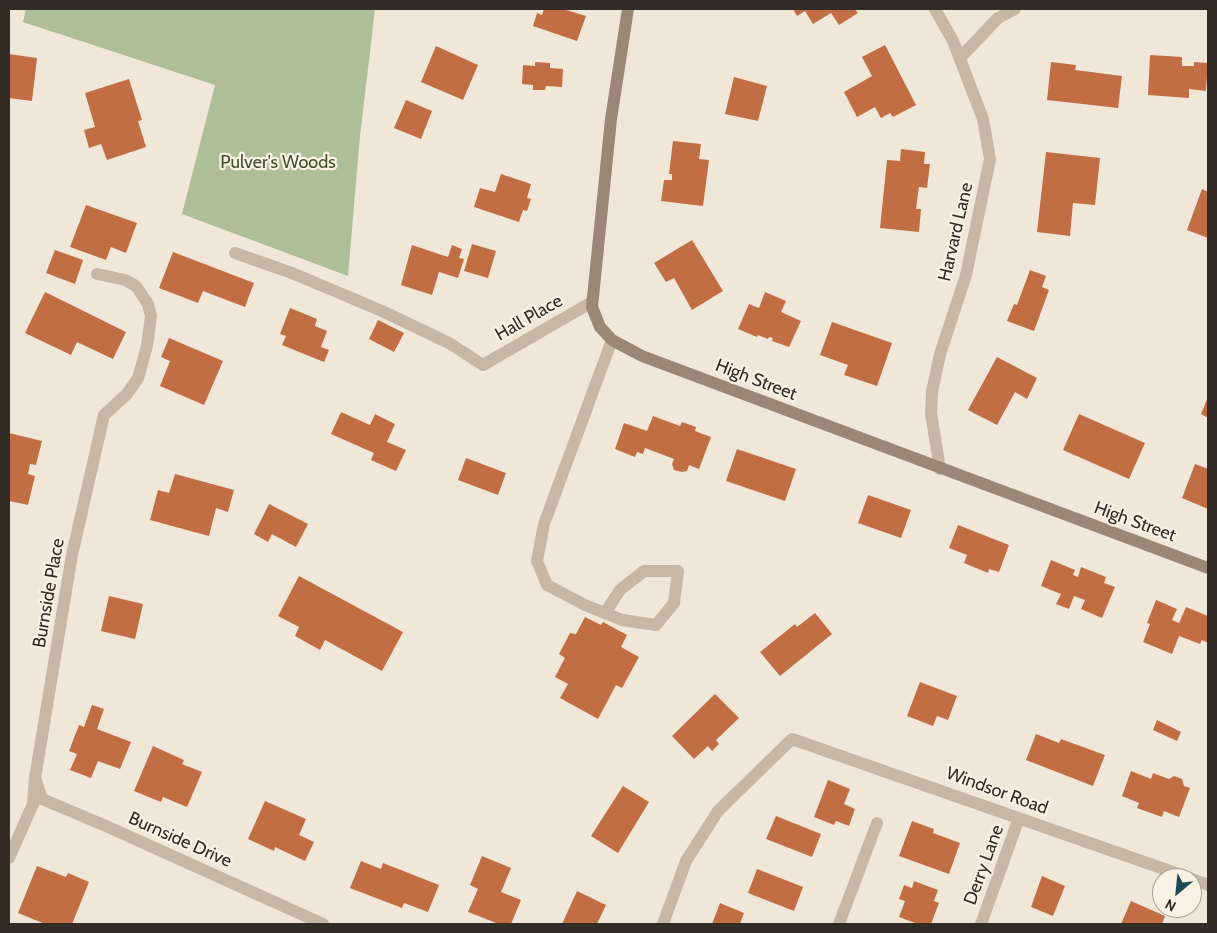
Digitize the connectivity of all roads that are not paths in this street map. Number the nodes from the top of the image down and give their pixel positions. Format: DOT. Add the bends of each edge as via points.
graph roads {
  1 [pos="628,9"];
  2 [pos="935,9"];
  3 [pos="1015,9"];
  4 [pos="960,58"];
  5 [pos="235,253"];
  6 [pos="97,274"];
  7 [pos="592,302"];
  8 [pos="612,340"];
  9 [pos="940,468"];
  10 [pos="1208,568"];
  11 [pos="605,613"];
  12 [pos="35,778"];
  13 [pos="1019,818"];
  14 [pos="877,823"];
  15 [pos="9,858"];
  16 [pos="1162,868"];
  17 [pos="323,924"];
  18 [pos="663,924"];
  19 [pos="839,924"];
  20 [pos="982,924"];
  1 -- 7 [label="street, High Street" via="611,119"];
  2 -- 4 [label="street, Harvard Lane"];
  3 -- 4 [label="street" via="998,18"];
  4 -- 9 [label="street, Harvard Lane" via="983,119 990,158 966,275 940,354 932,392 931,414"];
  5 -- 7 [label="street, Hall Place" via="382,311 449,343 483,365"];
  6 -- 12 [label="street, Burnside Place" via="136,286 148,304 151,316 138,378 127,394 104,415 72,555"];
  7 -- 8 [label="street, High Street" via="600,327"];
  8 -- 9 [label="street, High Street" via="642,356"];
  8 -- 11 [label="street" via="544,524 537,561 547,585"];
  9 -- 10 [label="street, High Street"];
  11 -- 11 [label="street" via="622,620 656,625 674,603 678,571 644,570 620,590"];
  12 -- 15 [label="street, Burnside Place" via="33,804"];
  12 -- 17 [label="street, Burnside Drive" via="42,799"];
  13 -- 16 [label="street, Windsor Road"];
  13 -- 18 [label="street, Windsor Road" via="792,739 718,811 686,860"];
  13 -- 20 [label="street, Derry Lane"];
  14 -- 19 [label="street"];
}
